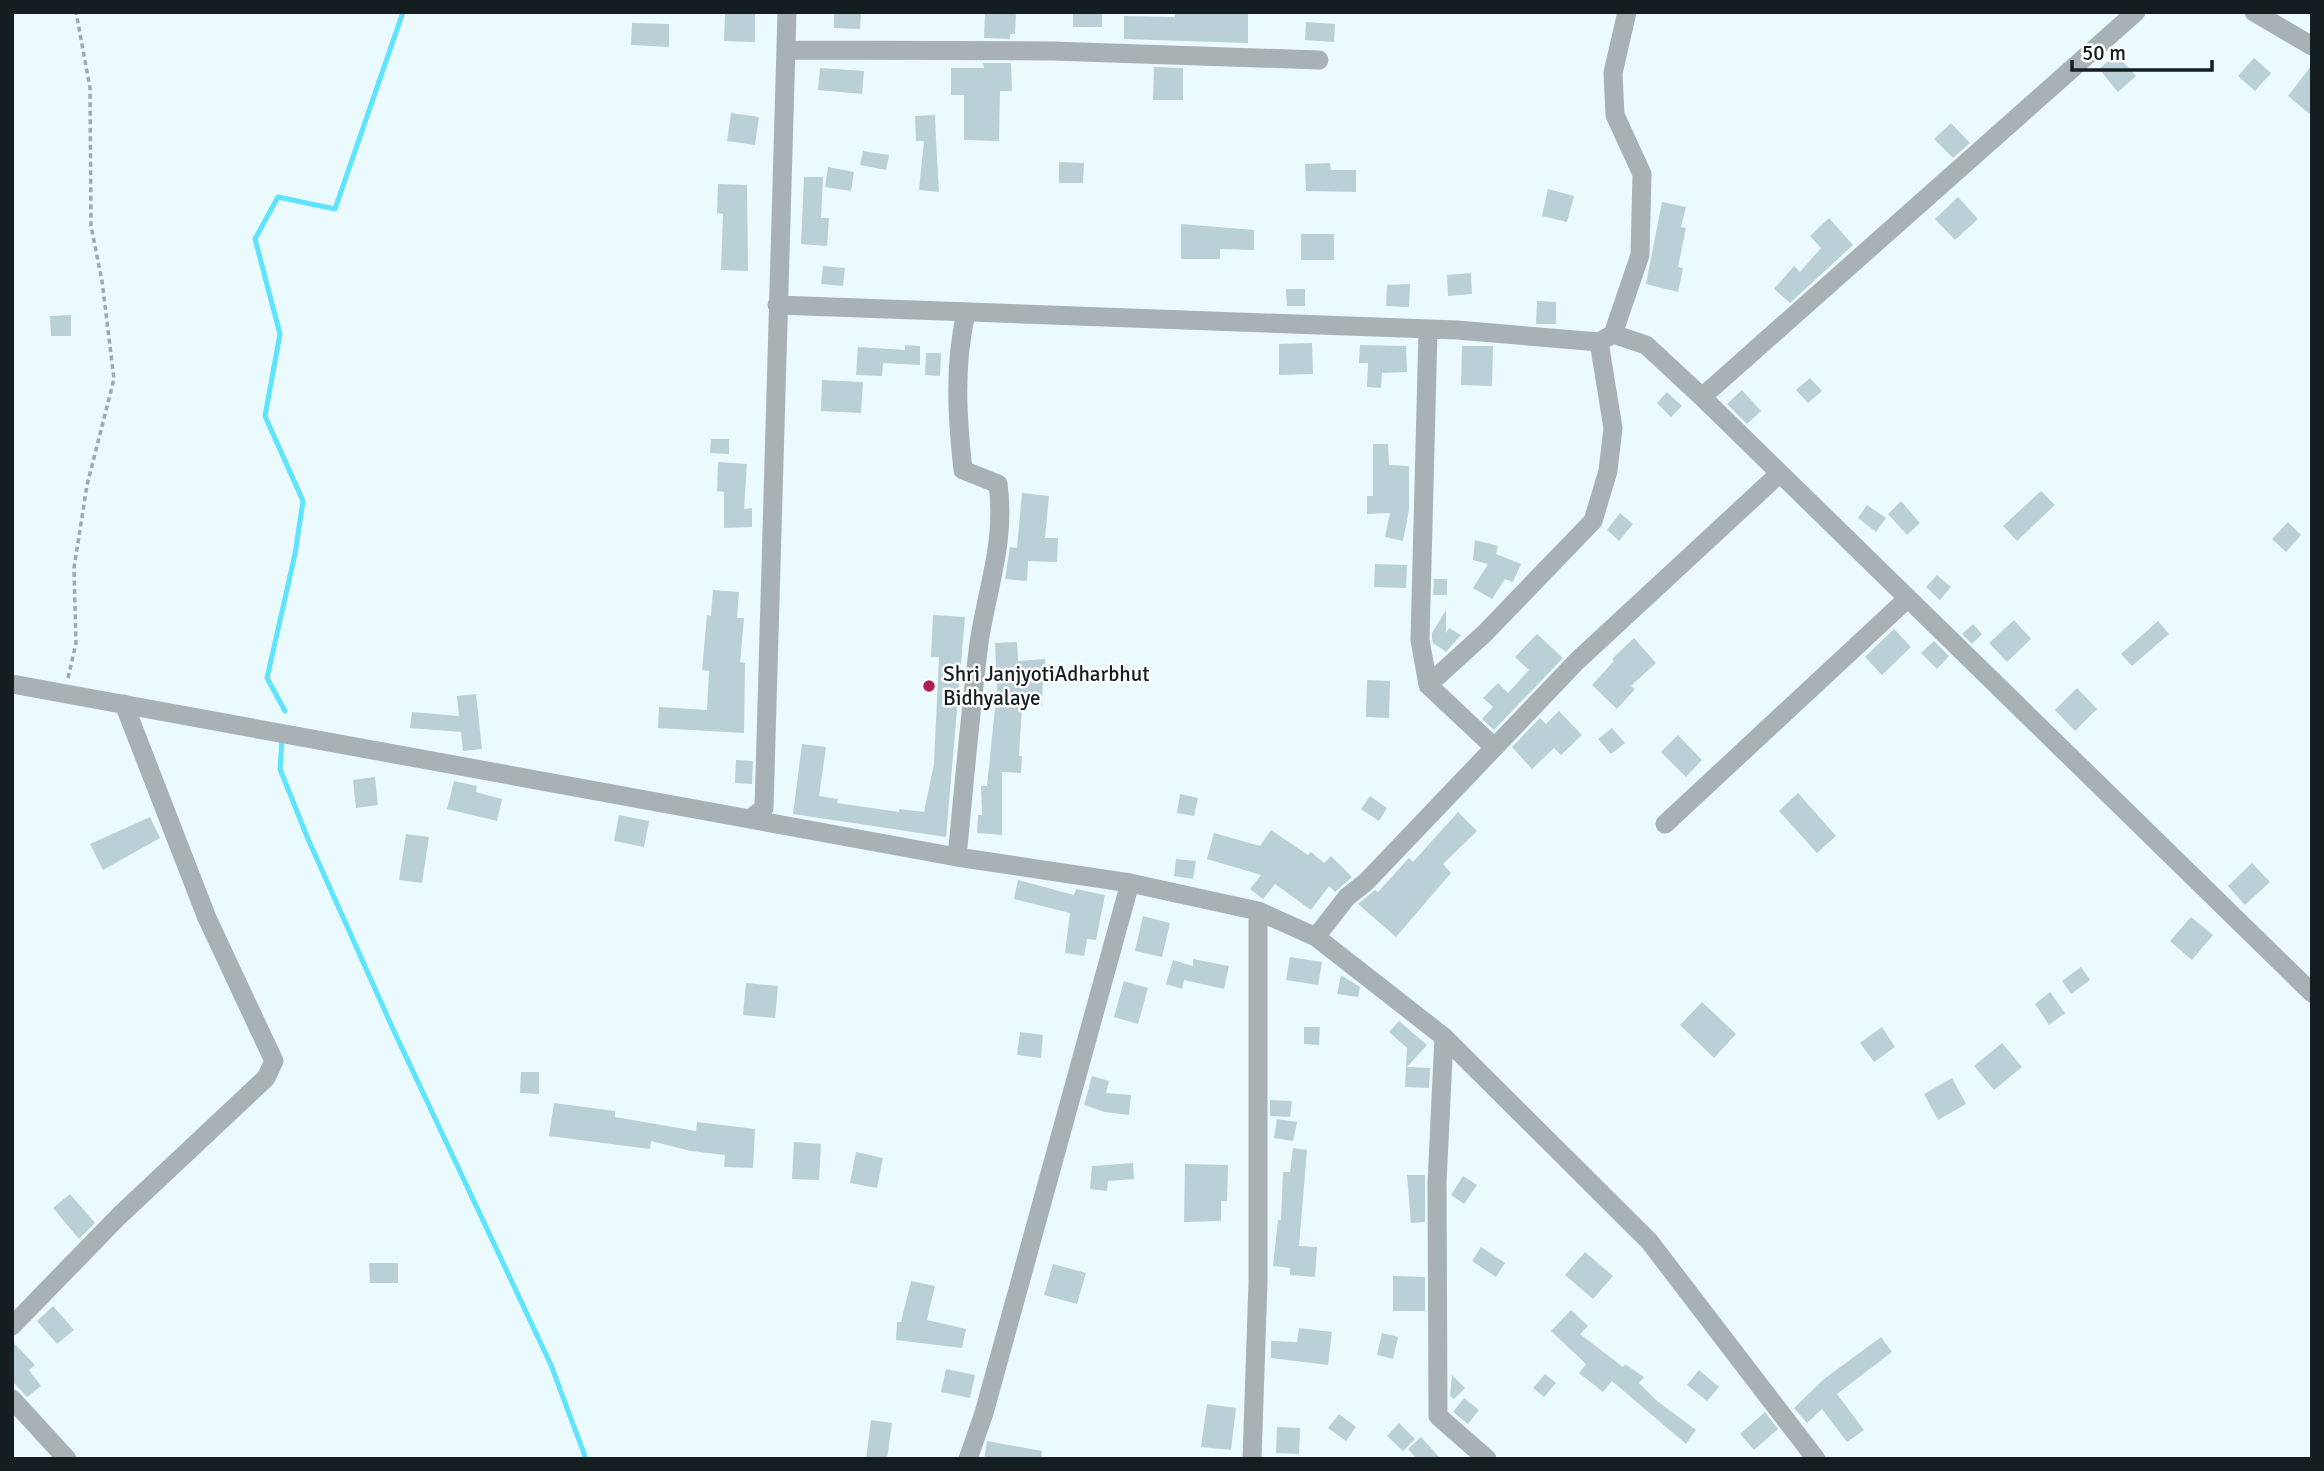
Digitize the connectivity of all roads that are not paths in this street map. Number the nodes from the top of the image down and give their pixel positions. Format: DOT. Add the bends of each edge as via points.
graph roads {
  1 [pos="787,12"];
  2 [pos="1627,12"];
  3 [pos="2136,12"];
  4 [pos="2254,12"];
  5 [pos="2312,46"];
  6 [pos="786,50"];
  7 [pos="1319,60"];
  8 [pos="777,305"];
  9 [pos="966,313"];
  10 [pos="1428,331"];
  11 [pos="1606,338"];
  12 [pos="1702,397"];
  13 [pos="1779,474"];
  14 [pos="1907,599"];
  15 [pos="12,684"];
  16 [pos="1427,685"];
  17 [pos="124,704"];
  18 [pos="1494,747"];
  19 [pos="750,819"];
  20 [pos="1665,824"];
  21 [pos="957,858"];
  22 [pos="1130,883"];
  23 [pos="1258,911"];
  24 [pos="1316,937"];
  25 [pos="2312,993"];
  26 [pos="1444,1037"];
  27 [pos="12,1326"];
  28 [pos="12,1399"];
  29 [pos="67,1459"];
  30 [pos="968,1459"];
  31 [pos="1252,1459"];
  32 [pos="1487,1459"];
  33 [pos="1816,1459"];
  1 -- 6 [label="street"];
  2 -- 11 [label="street" via="1613,73 1615,115 1642,174 1640,255"];
  3 -- 12 [label="street"];
  4 -- 5 [label="street"];
  6 -- 7 [label="street" via="1053,51"];
  6 -- 8 [label="street"];
  8 -- 9 [label="street"];
  8 -- 19 [label="street" via="764,808"];
  9 -- 10 [label="street"];
  9 -- 21 [label="street" via="956,405 963,470 998,484 1002,512 995,575 979,641"];
  10 -- 11 [label="street"];
  10 -- 16 [label="street" via="1420,640"];
  11 -- 12 [label="street" via="1646,345"];
  11 -- 16 [label="street" via="1613,428 1608,471 1593,520 1485,633"];
  12 -- 13 [label="street"];
  13 -- 14 [label="street"];
  13 -- 18 [label="street" via="1577,662"];
  14 -- 20 [label="street"];
  14 -- 25 [label="street"];
  15 -- 17 [label="street"];
  16 -- 18 [label="street"];
  17 -- 19 [label="street"];
  17 -- 27 [label="street" via="207,918 274,1061 266,1078 119,1216"];
  18 -- 24 [label="street" via="1347,897"];
  19 -- 21 [label="street"];
  21 -- 22 [label="street"];
  22 -- 23 [label="street"];
  22 -- 30 [label="street"];
  23 -- 24 [label="street"];
  23 -- 31 [label="street" via="1257,1350"];
  24 -- 26 [label="street"];
  26 -- 32 [label="street" via="1437,1184 1438,1416"];
  26 -- 33 [label="street" via="1649,1241"];
  28 -- 29 [label="street"];
}
